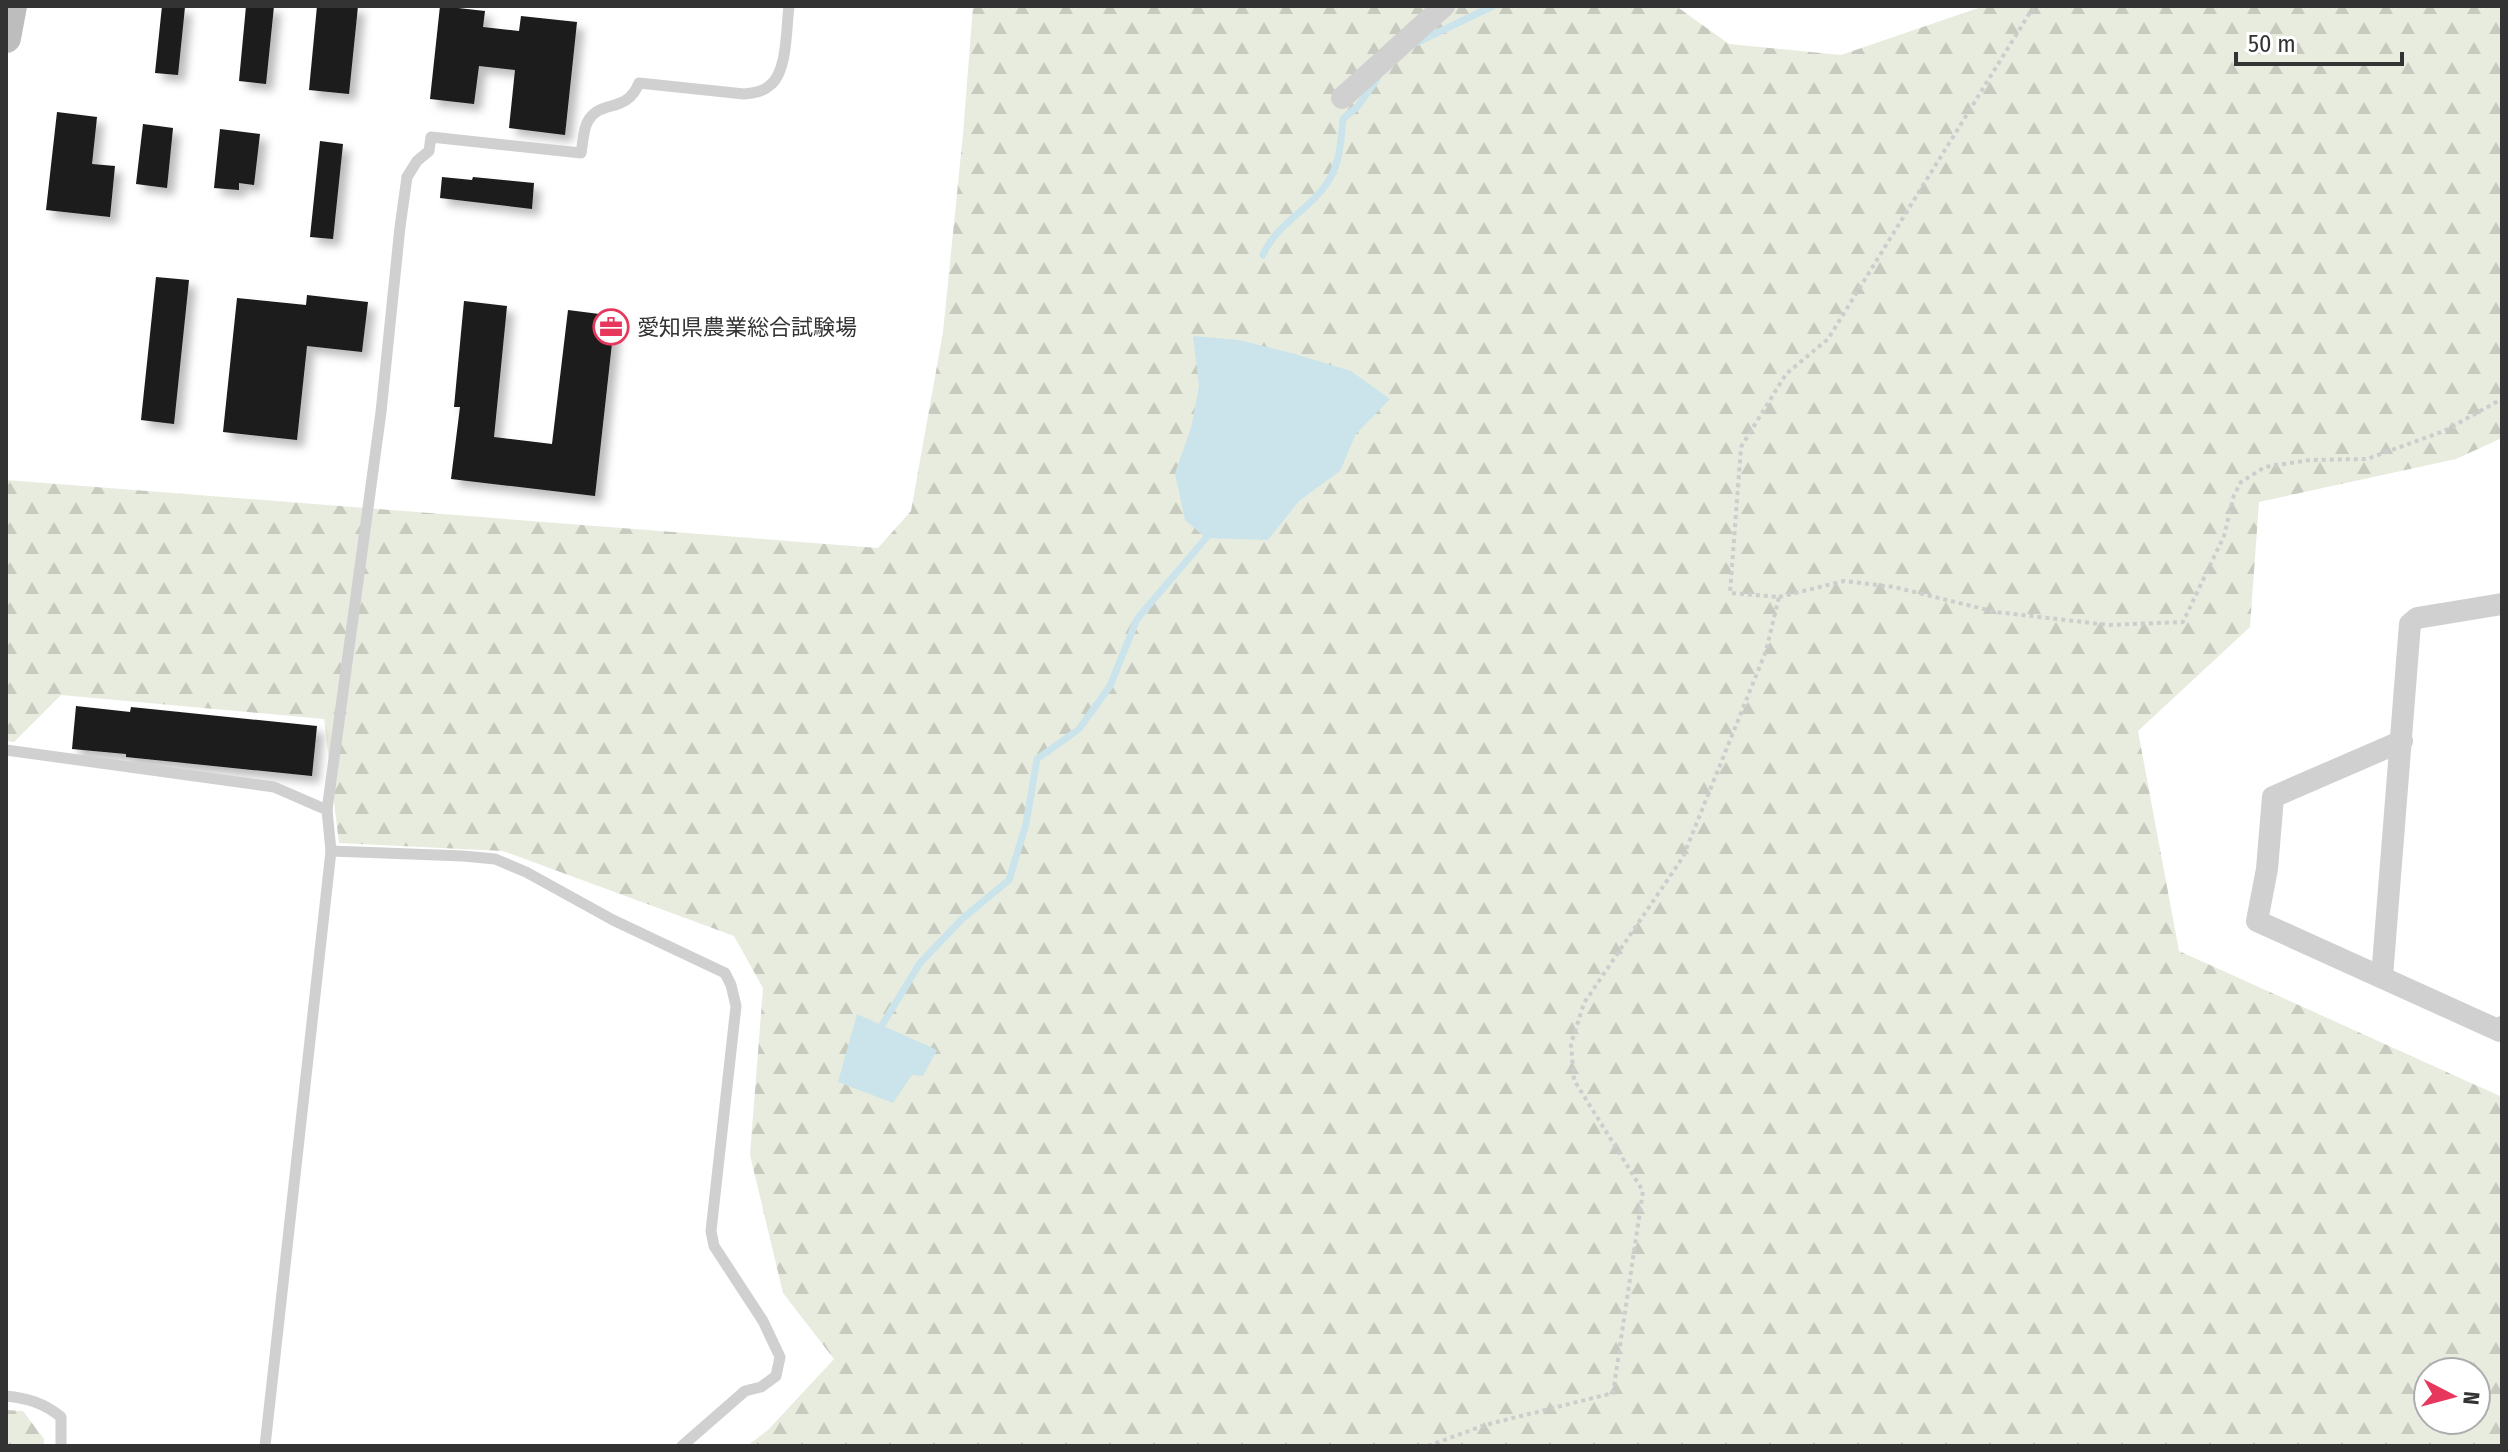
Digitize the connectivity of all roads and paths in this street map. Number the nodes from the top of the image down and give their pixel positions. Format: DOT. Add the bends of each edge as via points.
graph roads {
  1 [pos="12,6"];
  2 [pos="789,6"];
  3 [pos="1444,6"];
  4 [pos="2034,6"];
  5 [pos="6,38"];
  6 [pos="1342,98"];
  7 [pos="2502,399"];
  8 [pos="1779,597"];
  9 [pos="2502,604"];
  10 [pos="2402,741"];
  11 [pos="6,750"];
  12 [pos="327,810"];
  13 [pos="331,851"];
  14 [pos="2382,977"];
  15 [pos="2502,1027"];
  16 [pos="6,1396"];
  17 [pos="61,1446"];
  18 [pos="265,1446"];
  19 [pos="682,1446"];
  20 [pos="1428,1446"];
  1 -- 5 [label="street"];
  2 -- 12 [label="lane" via="782,67 770,86 758,92 639,83 626,101 595,112 586,123 581,153 431,137 429,151 407,177"];
  3 -- 6 [label="street"];
  4 -- 8 [label="path" via="1828,339 1786,374 1741,447 1730,593"];
  7 -- 8 [label="path" via="2444,431 2367,459 2265,467 2241,482 2224,536 2183,622 2109,625 1996,612 1894,587 1844,581"];
  8 -- 20 [label="path" via="1766,651 1683,857 1584,1003 1571,1044 1574,1080 1643,1191 1613,1393 1485,1425"];
  9 -- 10 [label="street" via="2417,618 2410,624"];
  10 -- 14 [label="street"];
  10 -- 14 [label="street" via="2273,797 2257,921"];
  11 -- 12 [label="lane" via="274,787"];
  12 -- 13 [label="lane"];
  13 -- 18 [label="lane"];
  13 -- 19 [label="lane" via="495,859 725,973 736,1006 711,1231 714,1246 780,1357 776,1376 745,1391"];
  14 -- 15 [label="street" via="2500,1031"];
  16 -- 17 [label="lane" via="27,1398 61,1417"];
}
